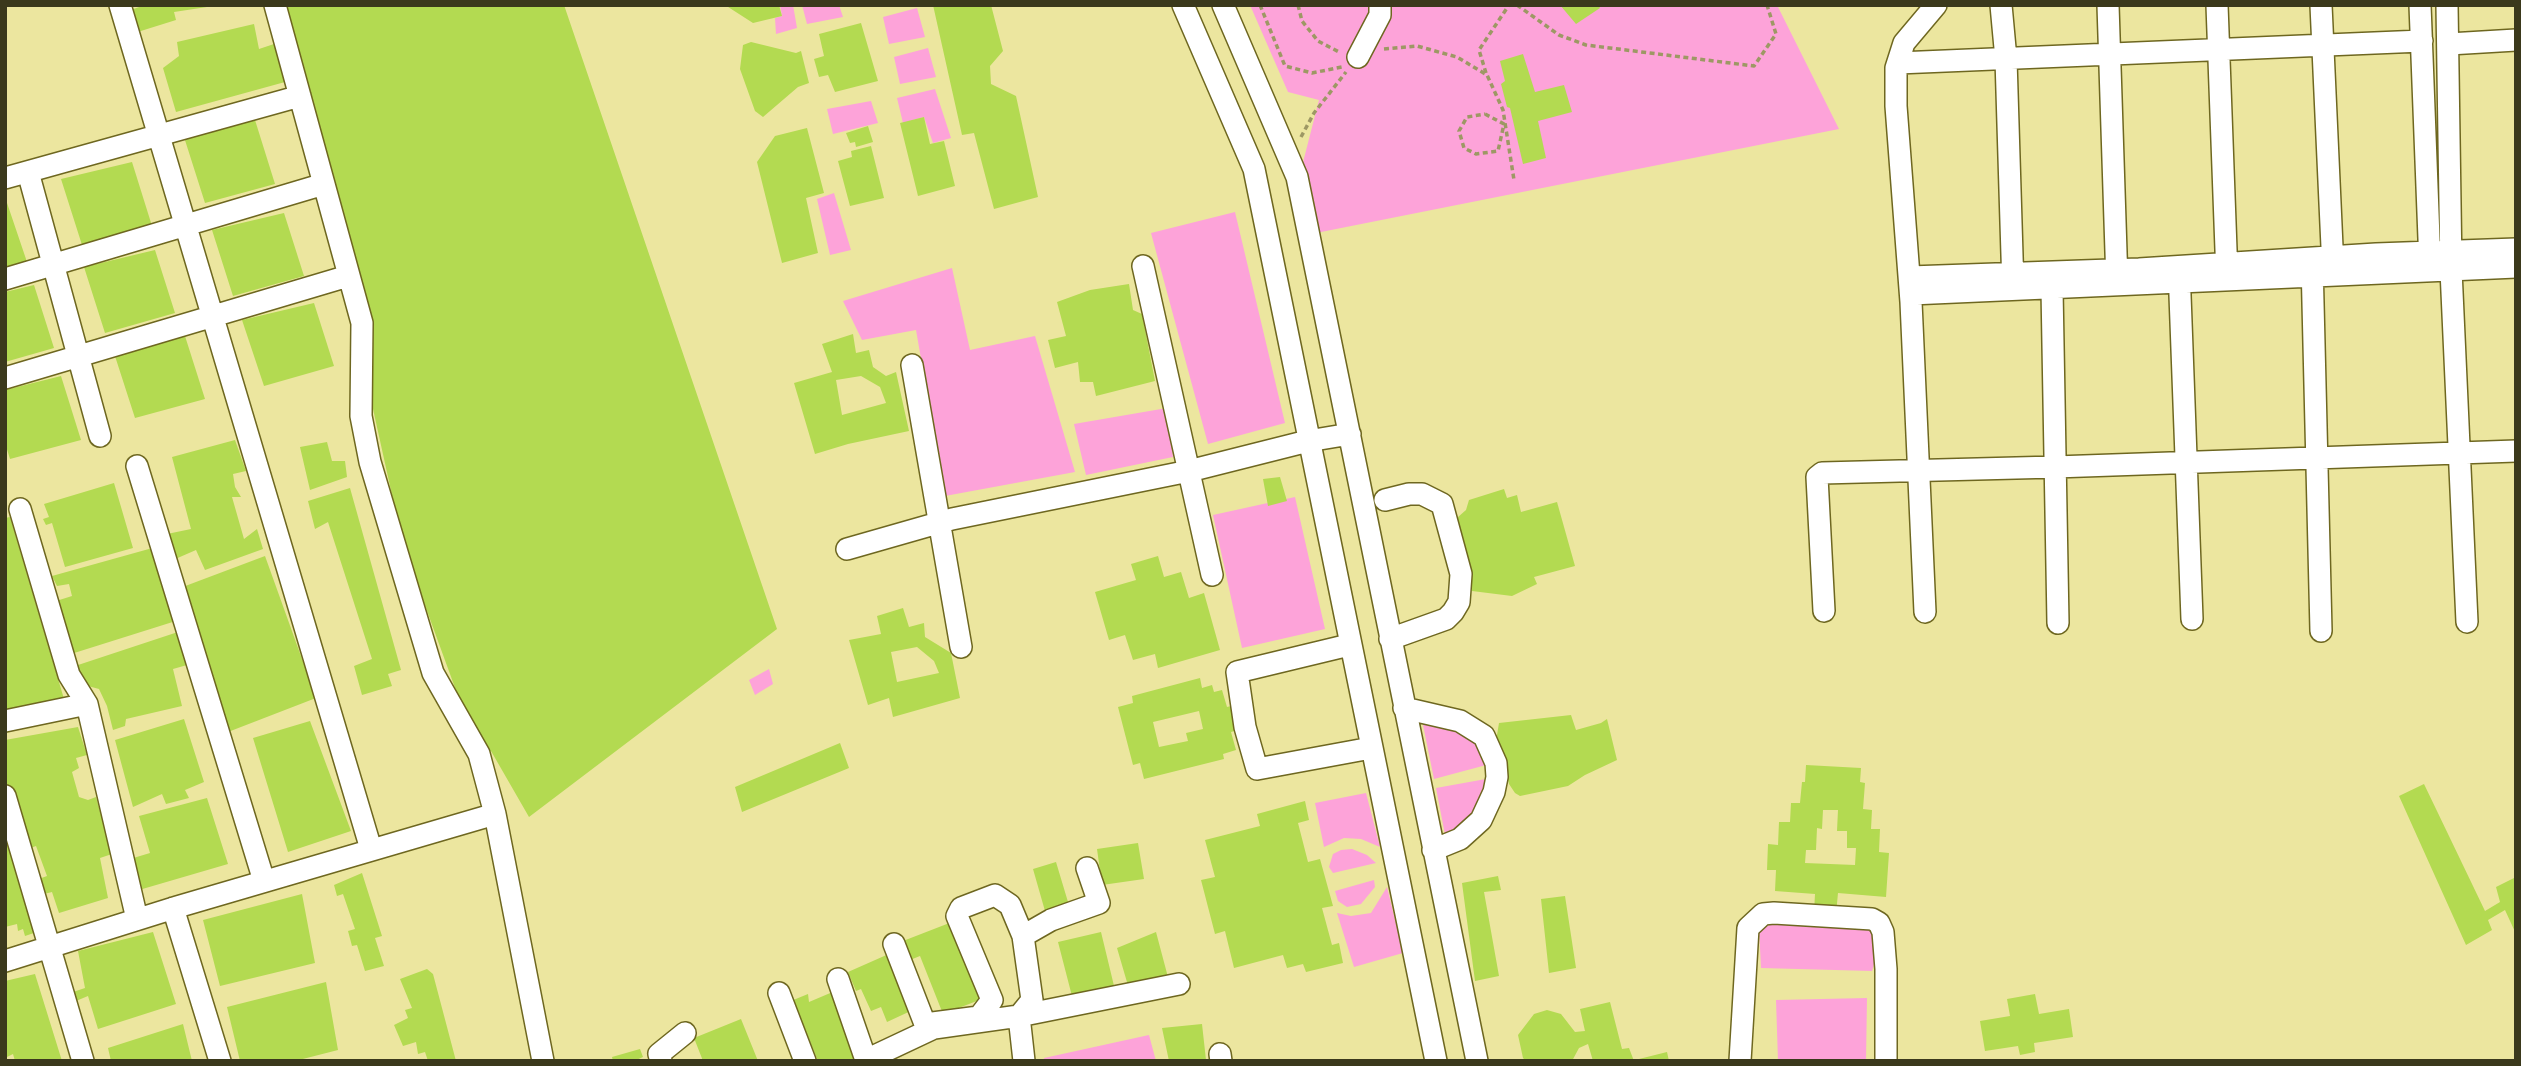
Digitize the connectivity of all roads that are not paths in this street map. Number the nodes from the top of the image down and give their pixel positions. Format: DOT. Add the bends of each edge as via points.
graph roads {
  1 [pos="120,5"];
  2 [pos="275,5"];
  3 [pos="1184,5"];
  4 [pos="1223,5"];
  5 [pos="1380,5"];
  6 [pos="1936,5"];
  7 [pos="2001,5"];
  8 [pos="2108,5"];
  9 [pos="2217,5"];
  10 [pos="2320,5"];
  11 [pos="2447,12"];
  12 [pos="2421,22"];
  13 [pos="2516,40"];
  14 [pos="2322,44"];
  15 [pos="2219,48"];
  16 [pos="2449,54"];
  17 [pos="2110,55"];
  18 [pos="2006,59"];
  19 [pos="1355,61"];
  20 [pos="2422,62"];
  21 [pos="1898,63"];
  22 [pos="300,96"];
  23 [pos="157,135"];
  24 [pos="28,172"];
  25 [pos="5,178"];
  26 [pos="324,184"];
  27 [pos="185,226"];
  28 [pos="2516,250"];
  29 [pos="2440,261"];
  30 [pos="54,265"];
  31 [pos="1143,266"];
  32 [pos="2323,266"];
  33 [pos="2516,267"];
  34 [pos="2227,271"];
  35 [pos="2179,274"];
  36 [pos="348,276"];
  37 [pos="2118,278"];
  38 [pos="5,279"];
  39 [pos="2012,282"];
  40 [pos="1910,286"];
  41 [pos="2052,289"];
  42 [pos="213,318"];
  43 [pos="79,357"];
  44 [pos="912,365"];
  45 [pos="5,378"];
  46 [pos="1350,433"];
  47 [pos="100,436"];
  48 [pos="1308,441"];
  49 [pos="2516,451"];
  50 [pos="2460,452"];
  51 [pos="2317,457"];
  52 [pos="2187,461"];
  53 [pos="138,466"];
  54 [pos="2055,467"];
  55 [pos="1919,470"];
  56 [pos="1189,471"];
  57 [pos="1385,500"];
  58 [pos="20,509"];
  59 [pos="938,523"];
  60 [pos="847,549"];
  61 [pos="1212,575"];
  62 [pos="1824,611"];
  63 [pos="1925,612"];
  64 [pos="2192,619"];
  65 [pos="2467,622"];
  66 [pos="2059,623"];
  67 [pos="2321,631"];
  68 [pos="1390,639"];
  69 [pos="1349,645"];
  70 [pos="961,648"];
  71 [pos="87,704"];
  72 [pos="1404,709"];
  73 [pos="5,721"];
  74 [pos="1371,748"];
  75 [pos="5,796"];
  76 [pos="495,814"];
  77 [pos="371,849"];
  78 [pos="1433,850"];
  79 [pos="1087,869"];
  80 [pos="264,881"];
  81 [pos="173,908"];
  82 [pos="136,919"];
  83 [pos="1023,936"];
  84 [pos="894,944"];
  85 [pos="48,947"];
  86 [pos="5,961"];
  87 [pos="838,979"];
  88 [pos="1179,984"];
  89 [pos="779,993"];
  90 [pos="1020,1016"];
  91 [pos="685,1033"];
  92 [pos="866,1060"];
  93 [pos="83,1061"];
  94 [pos="220,1061"];
  95 [pos="543,1061"];
  96 [pos="661,1061"];
  97 [pos="805,1061"];
  98 [pos="1024,1061"];
  99 [pos="1436,1061"];
  100 [pos="1477,1061"];
  101 [pos="1740,1061"];
  102 [pos="1886,1061"];
  1 -- 23 [label="street"];
  2 -- 22 [label="street"];
  3 -- 48 [label="street" via="1254,169"];
  4 -- 46 [label="street" via="1297,177"];
  5 -- 19 [label="street" via="1380,15"];
  6 -- 21 [label="street" via="1904,43"];
  7 -- 18 [label="street"];
  8 -- 17 [label="street"];
  9 -- 15 [label="street"];
  10 -- 14 [label="street"];
  11 -- 12 [label="street"];
  11 -- 16 [label="street"];
  12 -- 14 [label="street"];
  12 -- 20 [label="street"];
  13 -- 16 [label="street"];
  14 -- 15 [label="street"];
  14 -- 32 [label="street"];
  15 -- 17 [label="street"];
  15 -- 34 [label="street"];
  16 -- 20 [label="street"];
  16 -- 29 [label="street"];
  17 -- 18 [label="street"];
  17 -- 37 [label="street"];
  18 -- 21 [label="street"];
  18 -- 39 [label="street"];
  20 -- 29 [label="street"];
  21 -- 40 [label="street" via="1896,106"];
  22 -- 23 [label="street"];
  22 -- 26 [label="street"];
  23 -- 24 [label="street"];
  23 -- 27 [label="street"];
  24 -- 25 [label="street"];
  24 -- 30 [label="street"];
  26 -- 27 [label="street"];
  26 -- 36 [label="street"];
  27 -- 30 [label="street"];
  27 -- 42 [label="street"];
  28 -- 29 [label="street"];
  29 -- 32 [label="street"];
  29 -- 33 [label="street"];
  29 -- 50 [label="street"];
  30 -- 38 [label="street"];
  30 -- 43 [label="street"];
  31 -- 56 [label="street"];
  32 -- 34 [label="street"];
  32 -- 51 [label="street"];
  34 -- 35 [label="street"];
  35 -- 37 [label="street"];
  35 -- 52 [label="street"];
  36 -- 42 [label="street"];
  36 -- 76 [label="street" via="362,323 361,416 370,462 433,673 480,754"];
  37 -- 39 [label="street"];
  37 -- 41 [label="street"];
  39 -- 40 [label="street"];
  39 -- 41 [label="street"];
  40 -- 55 [label="street"];
  41 -- 54 [label="street"];
  42 -- 43 [label="street"];
  42 -- 77 [label="street"];
  43 -- 45 [label="street"];
  43 -- 47 [label="street"];
  44 -- 59 [label="street"];
  46 -- 48 [label="street"];
  46 -- 68 [label="street"];
  48 -- 56 [label="street"];
  48 -- 69 [label="street"];
  49 -- 50 [label="street"];
  50 -- 51 [label="street"];
  50 -- 65 [label="street"];
  51 -- 52 [label="street"];
  51 -- 67 [label="street"];
  52 -- 54 [label="street"];
  52 -- 64 [label="street"];
  53 -- 80 [label="street"];
  54 -- 55 [label="street"];
  54 -- 66 [label="street"];
  55 -- 62 [label="street" via="1822,473 1817,477"];
  55 -- 63 [label="street"];
  56 -- 59 [label="street"];
  56 -- 61 [label="street"];
  57 -- 68 [label="street" via="1422,494 1442,504 1461,574 1459,601 1446,619"];
  58 -- 71 [label="street" via="66,665"];
  59 -- 60 [label="street"];
  59 -- 70 [label="street"];
  68 -- 72 [label="street"];
  69 -- 74 [label="street"];
  69 -- 74 [label="street" via="1237,672 1245,727 1257,769"];
  71 -- 73 [label="street"];
  71 -- 82 [label="street"];
  72 -- 78 [label="street"];
  72 -- 78 [label="street" via="1461,721 1483,736 1496,763 1494,792 1481,820 1460,839"];
  74 -- 99 [label="street"];
  75 -- 85 [label="street"];
  76 -- 77 [label="street"];
  76 -- 95 [label="street"];
  77 -- 80 [label="street"];
  78 -- 100 [label="street"];
  79 -- 83 [label="street" via="1099,903 1051,920"];
  80 -- 81 [label="street"];
  81 -- 82 [label="street"];
  81 -- 94 [label="street"];
  82 -- 85 [label="street"];
  83 -- 84 [label="street" via="1010,905 995,895 961,908 957,916 992,1000 979,1017 925,1024"];
  83 -- 90 [label="street" via="1032,1000"];
  85 -- 86 [label="street"];
  85 -- 93 [label="street"];
  87 -- 92 [label="street"];
  88 -- 90 [label="street"];
  89 -- 97 [label="street"];
  90 -- 92 [label="street" via="934,1028"];
  90 -- 98 [label="street"];
  91 -- 96 [label="street" via="659,1054"];
  101 -- 102 [label="street" via="1748,928 1763,914 1774,913 1879,923 1886,970"];
}
